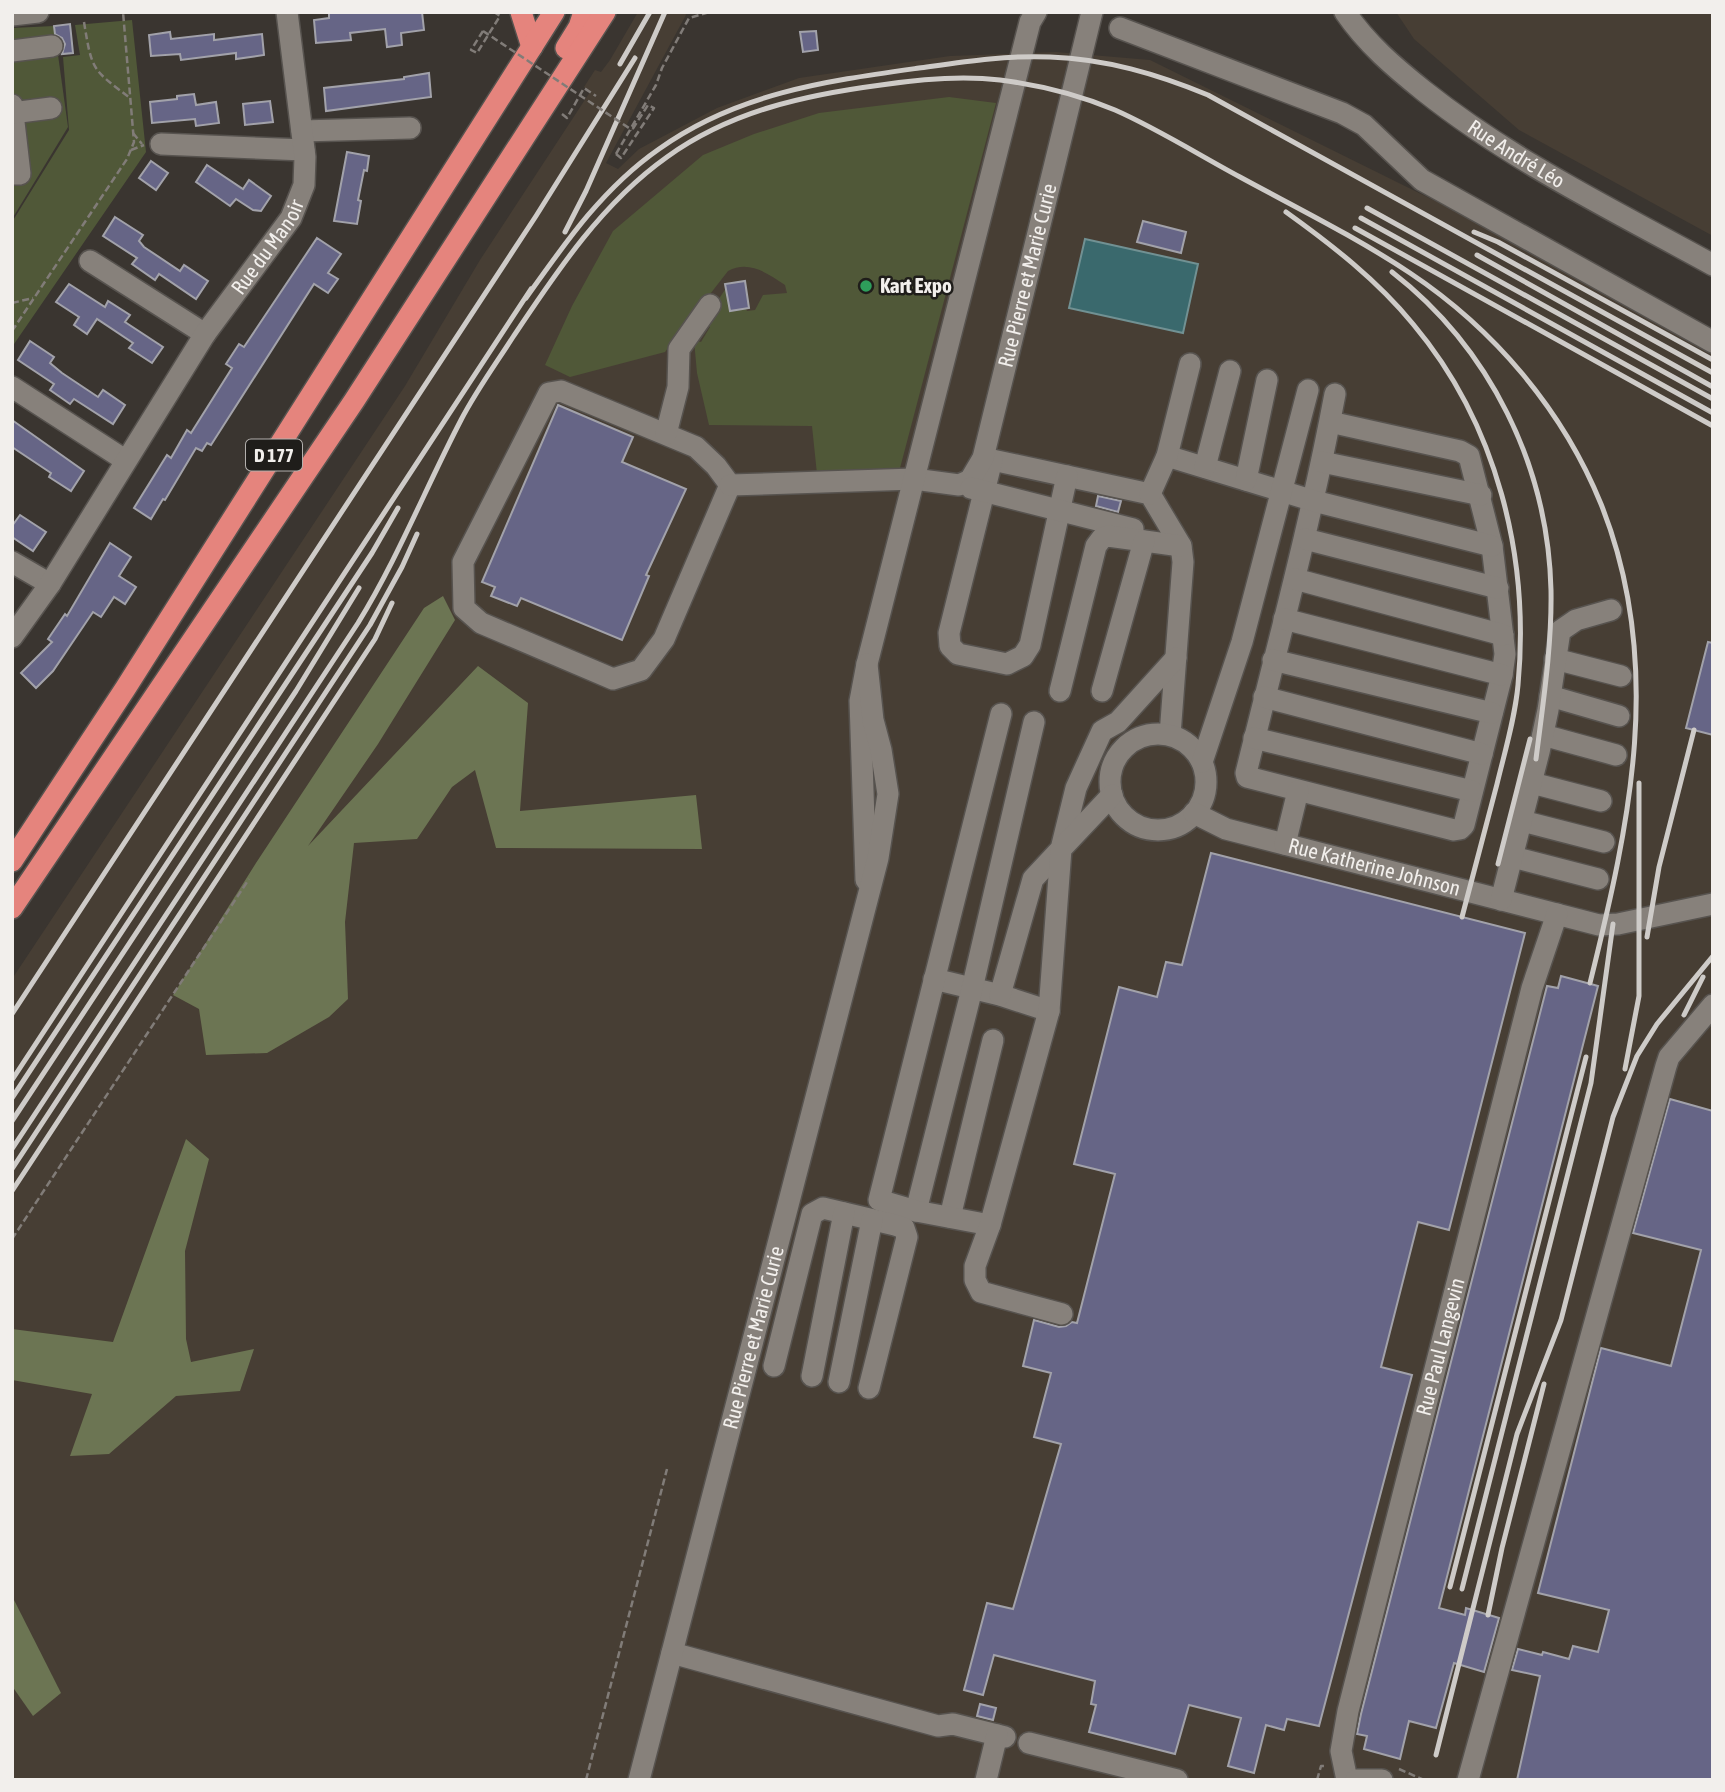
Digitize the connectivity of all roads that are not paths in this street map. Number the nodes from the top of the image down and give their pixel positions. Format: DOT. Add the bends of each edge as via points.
graph roads {
  1 [pos="38,12"];
  2 [pos="287,12"];
  3 [pos="521,12"];
  4 [pos="554,12"];
  5 [pos="584,12"];
  6 [pos="605,12"];
  7 [pos="1036,12"];
  8 [pos="1092,12"];
  9 [pos="1345,12"];
  10 [pos="12,15"];
  11 [pos="1120,28"];
  12 [pos="52,46"];
  13 [pos="532,47"];
  14 [pos="12,51"];
  15 [pos="12,105"];
  16 [pos="51,108"];
  17 [pos="13,113"];
  18 [pos="410,128"];
  19 [pos="303,141"];
  20 [pos="152,145"];
  21 [pos="12,174"];
  22 [pos="90,261"];
  23 [pos="1713,265"];
  24 [pos="710,305"];
  25 [pos="205,334"];
  26 [pos="1713,342"];
  27 [pos="1190,364"];
  28 [pos="1230,371"];
  29 [pos="1268,380"];
  30 [pos="12,387"];
  31 [pos="1308,390"];
  32 [pos="1335,394"];
  33 [pos="354,401"];
  34 [pos="1330,422"];
  35 [pos="666,434"];
  36 [pos="1167,456"];
  37 [pos="987,459"];
  38 [pos="125,460"];
  39 [pos="1322,462"];
  40 [pos="1205,467"];
  41 [pos="1067,476"];
  42 [pos="914,479"];
  43 [pos="1246,480"];
  44 [pos="730,485"];
  45 [pos="959,485"];
  46 [pos="1282,489"];
  47 [pos="984,491"];
  48 [pos="1150,494"];
  49 [pos="1481,495"];
  50 [pos="1314,501"];
  51 [pos="1060,510"];
  52 [pos="1305,539"];
  53 [pos="1144,541"];
  54 [pos="1179,543"];
  55 [pos="1492,546"];
  56 [pos="12,562"];
  57 [pos="1295,579"];
  58 [pos="50,584"];
  59 [pos="1498,588"];
  60 [pos="1611,610"];
  61 [pos="1284,619"];
  62 [pos="1503,635"];
  63 [pos="12,637"];
  64 [pos="1176,658"];
  65 [pos="1555,659"];
  66 [pos="1273,660"];
  67 [pos="1502,675"];
  68 [pos="1621,676"];
  69 [pos="1060,691"];
  70 [pos="1102,691"];
  71 [pos="1264,696"];
  72 [pos="1550,696"];
  73 [pos="1492,713"];
  74 [pos="1001,714"];
  75 [pos="1619,716"];
  76 [pos="1034,722"];
  77 [pos="1102,731"];
  78 [pos="1170,735"];
  79 [pos="1543,735"];
  80 [pos="1254,738"];
  81 [pos="1124,748"];
  82 [pos="1482,754"];
  83 [pos="1616,755"];
  84 [pos="1202,762"];
  85 [pos="1532,783"];
  86 [pos="1298,791"];
  87 [pos="1472,791"];
  88 [pos="1112,795"];
  89 [pos="1601,801"];
  90 [pos="1194,813"];
  91 [pos="1522,821"];
  92 [pos="1604,842"];
  93 [pos="1285,844"];
  94 [pos="1061,849"];
  95 [pos="1513,857"];
  96 [pos="12,861"];
  97 [pos="1598,879"];
  98 [pos="1501,900"];
  99 [pos="1713,904"];
  100 [pos="12,908"];
  101 [pos="1557,915"];
  102 [pos="934,979"];
  103 [pos="972,989"];
  104 [pos="1000,995"];
  105 [pos="1713,1005"];
  106 [pos="1049,1011"];
  107 [pos="993,1040"];
  108 [pos="916,1210"];
  109 [pos="844,1213"];
  110 [pos="950,1217"];
  111 [pos="872,1220"];
  112 [pos="989,1225"];
  113 [pos="1062,1314"];
  114 [pos="752,1345"];
  115 [pos="812,1376"];
  116 [pos="839,1382"];
  117 [pos="869,1388"];
  118 [pos="672,1653"];
  119 [pos="1029,1743"];
  120 [pos="639,1780"];
  121 [pos="986,1780"];
  122 [pos="1177,1780"];
  123 [pos="1347,1780"];
  124 [pos="1356,1780"];
  125 [pos="1382,1780"];
  126 [pos="1468,1780"];
  1 -- 10 [label="street"];
  2 -- 19 [label="street, Rue du Manoir"];
  3 -- 13 [label="highway"];
  4 -- 13 [label="highway, D 177"];
  5 -- 33 [label="highway"];
  6 -- 33 [label="highway"];
  7 -- 42 [label="street, Rue Pierre et Marie Curie"];
  8 -- 37 [label="street, Rue Pierre et Marie Curie"];
  9 -- 23 [label="street, Rue André Léo" via="1386,60 1458,118"];
  11 -- 26 [label="street" via="1342,113 1364,125 1422,180"];
  12 -- 14 [label="street"];
  13 -- 96 [label="highway, D 177"];
  15 -- 17 [label="street"];
  16 -- 17 [label="street"];
  17 -- 21 [label="street" via="20,174"];
  18 -- 19 [label="street"];
  19 -- 20 [label="street"];
  19 -- 25 [label="street, Rue du Manoir" via="304,184 291,218"];
  22 -- 25 [label="street"];
  24 -- 35 [label="street" via="679,349 678,387"];
  25 -- 38 [label="street, Rue du Manoir"];
  27 -- 36 [label="street"];
  28 -- 40 [label="street"];
  29 -- 43 [label="street"];
  30 -- 38 [label="street"];
  31 -- 46 [label="street"];
  32 -- 34 [label="street"];
  33 -- 100 [label="highway, D 177"];
  34 -- 39 [label="street"];
  34 -- 49 [label="street" via="1464,452"];
  35 -- 44 [label="street" via="696,447"];
  35 -- 44 [label="street" via="561,391 549,393 463,562 464,608 481,623 613,679 641,670 664,639"];
  36 -- 40 [label="street"];
  36 -- 48 [label="street"];
  37 -- 41 [label="street"];
  37 -- 45 [label="street, Rue Pierre et Marie Curie" via="970,480"];
  37 -- 47 [label="street"];
  38 -- 58 [label="street, Rue du Manoir"];
  39 -- 49 [label="street"];
  39 -- 50 [label="street"];
  40 -- 43 [label="street"];
  41 -- 48 [label="street"];
  41 -- 51 [label="street"];
  42 -- 44 [label="street"];
  42 -- 45 [label="street"];
  42 -- 114 [label="street, Rue Pierre et Marie Curie" via="867,664 888,794 878,858"];
  43 -- 46 [label="street"];
  45 -- 47 [label="street"];
  46 -- 50 [label="street"];
  46 -- 84 [label="street" via="1242,642"];
  47 -- 51 [label="street"];
  47 -- 51 [label="street" via="949,633 950,646 958,654 1007,664 1023,656 1030,645"];
  48 -- 54 [label="street"];
  49 -- 55 [label="street"];
  50 -- 52 [label="street"];
  50 -- 55 [label="street"];
  51 -- 54 [label="street"];
  52 -- 57 [label="street"];
  52 -- 59 [label="street"];
  53 -- 54 [label="street"];
  53 -- 69 [label="street" via="1108,536 1096,546"];
  53 -- 70 [label="street"];
  54 -- 64 [label="street" via="1183,562"];
  55 -- 59 [label="street"];
  56 -- 58 [label="street"];
  57 -- 61 [label="street"];
  57 -- 62 [label="street"];
  58 -- 63 [label="street, Rue du Manoir"];
  59 -- 62 [label="street"];
  60 -- 65 [label="street" via="1566,625 1560,631"];
  61 -- 66 [label="street"];
  61 -- 67 [label="street"];
  62 -- 67 [label="street"];
  64 -- 77 [label="street" via="1118,722"];
  64 -- 78 [label="street"];
  65 -- 68 [label="street"];
  65 -- 72 [label="street"];
  66 -- 71 [label="street"];
  66 -- 73 [label="street"];
  67 -- 73 [label="street"];
  71 -- 80 [label="street"];
  71 -- 82 [label="street"];
  72 -- 75 [label="street"];
  72 -- 79 [label="street"];
  73 -- 82 [label="street"];
  74 -- 102 [label="street"];
  76 -- 103 [label="street"];
  77 -- 81 [label="street"];
  77 -- 94 [label="street" via="1076,788"];
  78 -- 81 [label="street" via="1137,738"];
  78 -- 84 [label="street" via="1192,748"];
  79 -- 83 [label="street"];
  79 -- 85 [label="street"];
  80 -- 86 [label="street" via="1247,777"];
  80 -- 87 [label="street"];
  81 -- 88 [label="street" via="1111,770"];
  82 -- 87 [label="street"];
  84 -- 90 [label="street" via="1205,788"];
  85 -- 89 [label="street"];
  85 -- 91 [label="street"];
  86 -- 87 [label="street" via="1454,830 1464,825"];
  86 -- 93 [label="street"];
  88 -- 90 [label="street" via="1119,810 1142,827 1173,827"];
  88 -- 94 [label="street"];
  90 -- 93 [label="street, Rue Katherine Johnson" via="1226,829"];
  91 -- 92 [label="street"];
  91 -- 95 [label="street"];
  93 -- 98 [label="street, Rue Katherine Johnson"];
  94 -- 104 [label="street" via="1032,879"];
  94 -- 106 [label="street"];
  95 -- 97 [label="street"];
  95 -- 98 [label="street"];
  98 -- 101 [label="street, Rue Katherine Johnson"];
  99 -- 101 [label="street, Rue Katherine Johnson" via="1599,925"];
  101 -- 123 [label="street, Rue Paul Langevin" via="1532,988 1348,1710 1341,1751"];
  102 -- 103 [label="street"];
  102 -- 108 [label="street" via="879,1200"];
  103 -- 104 [label="street"];
  103 -- 108 [label="street"];
  104 -- 106 [label="street"];
  105 -- 126 [label="street" via="1666,1066"];
  106 -- 112 [label="street"];
  107 -- 110 [label="street"];
  108 -- 110 [label="street"];
  109 -- 111 [label="street"];
  109 -- 114 [label="street" via="823,1208 812,1214 774,1366"];
  109 -- 115 [label="street"];
  110 -- 112 [label="street"];
  111 -- 116 [label="street"];
  111 -- 117 [label="street" via="904,1228 907,1237"];
  112 -- 113 [label="street" via="975,1266 981,1292"];
  114 -- 118 [label="street, Rue Pierre et Marie Curie"];
  118 -- 120 [label="street, Rue Pierre et Marie Curie"];
  118 -- 121 [label="street" via="938,1726 953,1724 1001,1736"];
  119 -- 122 [label="street"];
  124 -- 125 [label="street"];
}
